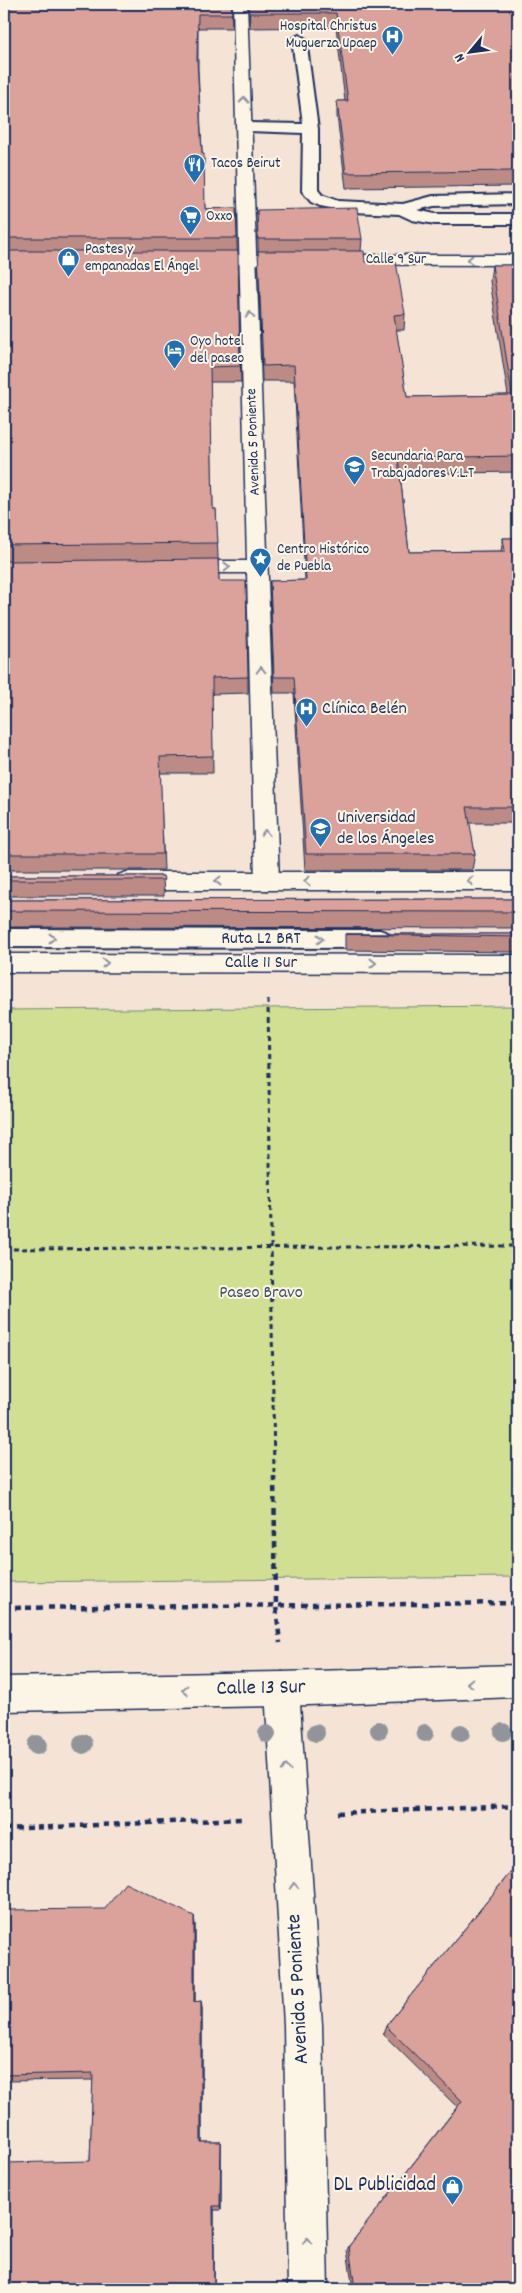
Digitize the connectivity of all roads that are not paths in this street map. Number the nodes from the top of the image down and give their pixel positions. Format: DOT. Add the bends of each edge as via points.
graph roads {
  1 [pos="243,6"];
  2 [pos="299,39"];
  3 [pos="245,127"];
  4 [pos="311,128"];
  5 [pos="518,199"];
  6 [pos="404,209"];
  7 [pos="518,219"];
  8 [pos="180,260"];
  9 [pos="249,260"];
  10 [pos="518,260"];
  11 [pos="257,567"];
  12 [pos="160,568"];
  13 [pos="101,881"];
  14 [pos="267,881"];
  15 [pos="518,881"];
  16 [pos="4,938"];
  17 [pos="399,939"];
  18 [pos="4,963"];
  19 [pos="518,964"];
  20 [pos="518,1681"];
  21 [pos="282,1689"];
  22 [pos="4,1694"];
  23 [pos="308,2289"];
  3 -- 1 [label="street, Avenida 5 Poniente, one-way"];
  2 -- 4 [label="lane"];
  3 -- 4 [label="lane"];
  3 -- 9 [label="street, Avenida 5 Poniente"];
  4 -- 6 [label="lane" via="310,191 313,197 334,205"];
  5 -- 6 [label="lane" via="433,200"];
  6 -- 7 [label="lane" via="422,218"];
  8 -- 9 [label="street, Calle 9 Sur"];
  10 -- 9 [label="street, Calle 9 Sur, one-way"];
  11 -- 9 [label="street, Avenida 5 Poniente, one-way"];
  12 -- 11 [label="street, one-way"];
  14 -- 11 [label="street, Avenida 5 Poniente, one-way"];
  14 -- 13 [label="street, one-way"];
  15 -- 14 [label="street, one-way"];
  16 -- 17 [label="lane, Ruta L2 BRT, one-way"];
  18 -- 19 [label="street, Calle 11 Sur, one-way"];
  20 -- 21 [label="street, Calle 13 Sur, one-way"];
  21 -- 22 [label="street, Calle 13 Sur, one-way"];
  23 -- 21 [label="street, Avenida 5 Poniente, one-way" via="303,2025"];
}
